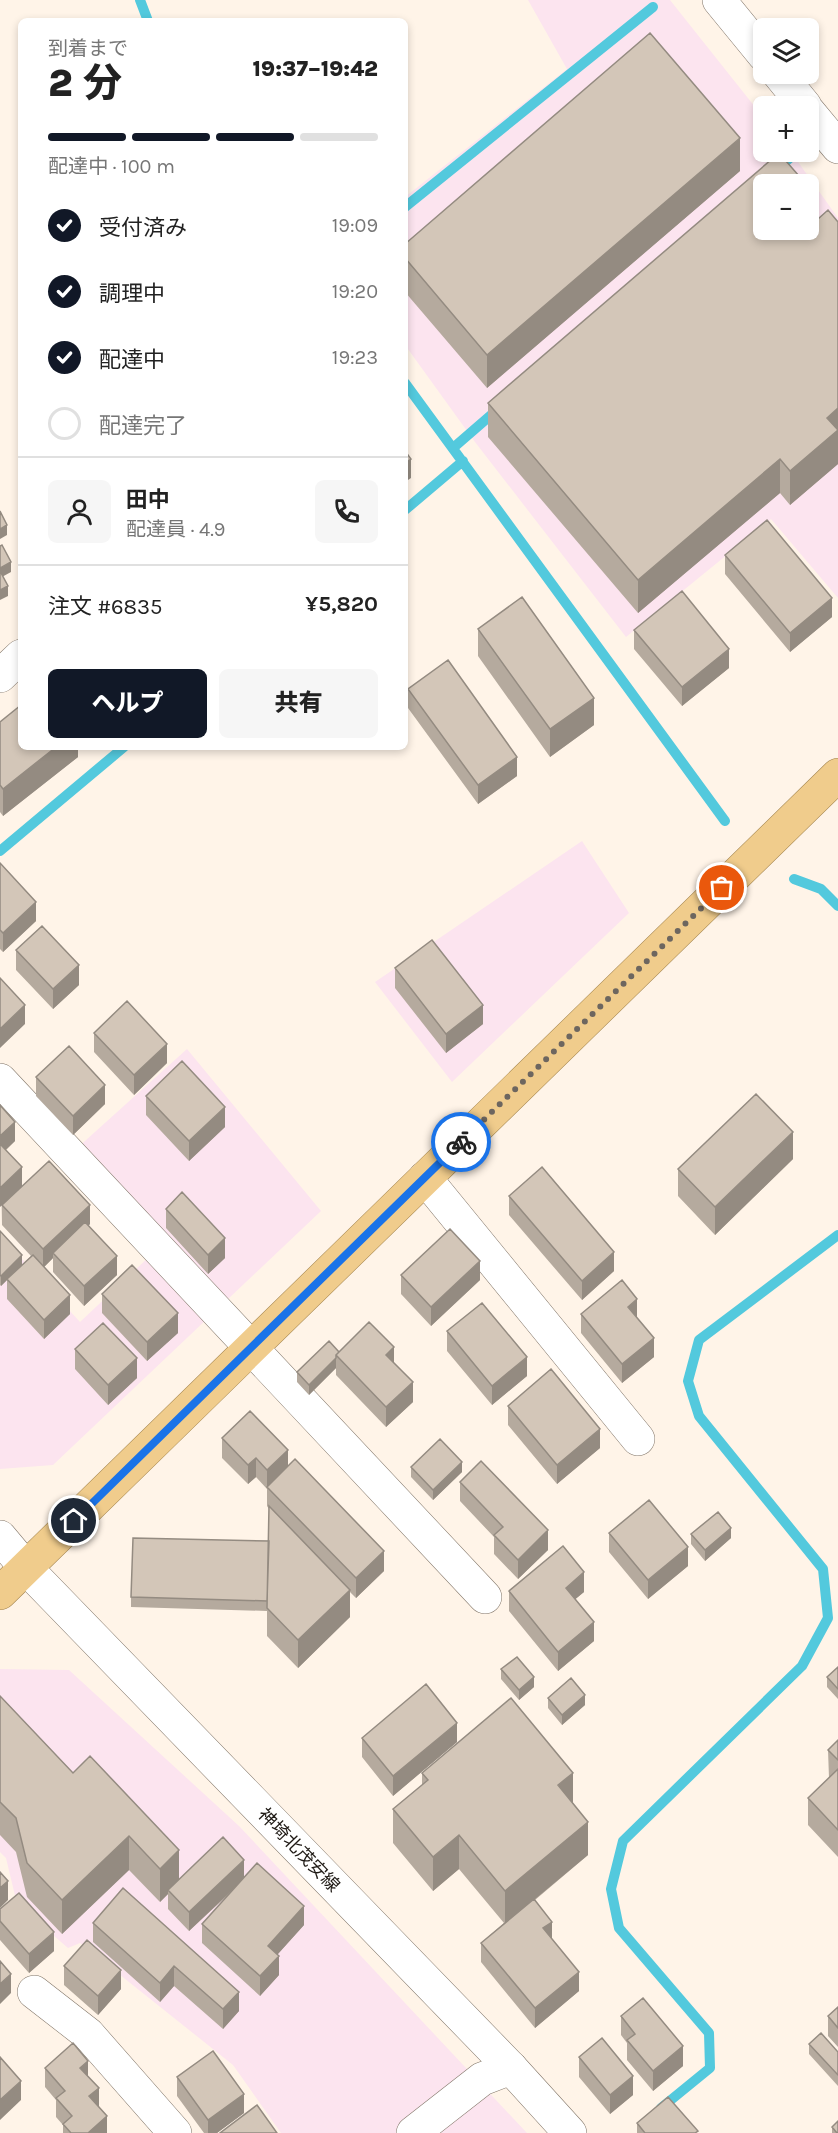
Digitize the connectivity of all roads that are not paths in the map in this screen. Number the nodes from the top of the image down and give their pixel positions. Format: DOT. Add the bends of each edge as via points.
graph roads {
  1 [pos="719,0"];
  2 [pos="753,42"];
  3 [pos="787,84"];
  4 [pos="797,96"];
  5 [pos="819,124"];
  6 [pos="838,147"];
  7 [pos="18,659"];
  8 [pos="0,676"];
  9 [pos="838,775"];
  10 [pos="3,1088"];
  11 [pos="425,1178"];
  12 [pos="250,1348"];
  13 [pos="638,1439"];
  14 [pos="0,1537"];
  15 [pos="26,1568"];
  16 [pos="0,1593"];
  17 [pos="486,1597"];
  18 [pos="34,1992"];
  19 [pos="512,2068"];
  20 [pos="175,2133"];
  21 [pos="413,2133"];
  22 [pos="570,2133"];
  1 -- 2 [label="street"];
  3 -- 4 [label="street"];
  5 -- 6 [label="street"];
  7 -- 8 [label="street"];
  9 -- 11 [label="highway"];
  10 -- 12 [label="street"];
  11 -- 12 [label="highway"];
  11 -- 13 [label="street"];
  12 -- 15 [label="highway"];
  12 -- 17 [label="street"];
  14 -- 15 [label="street, 神埼北茂安線"];
  15 -- 16 [label="highway"];
  15 -- 19 [label="street, 神埼北茂安線"];
  18 -- 20 [label="street" via="88,2034"];
  19 -- 21 [label="street" via="482,2079"];
  19 -- 22 [label="street, 神埼北茂安線"];
}
